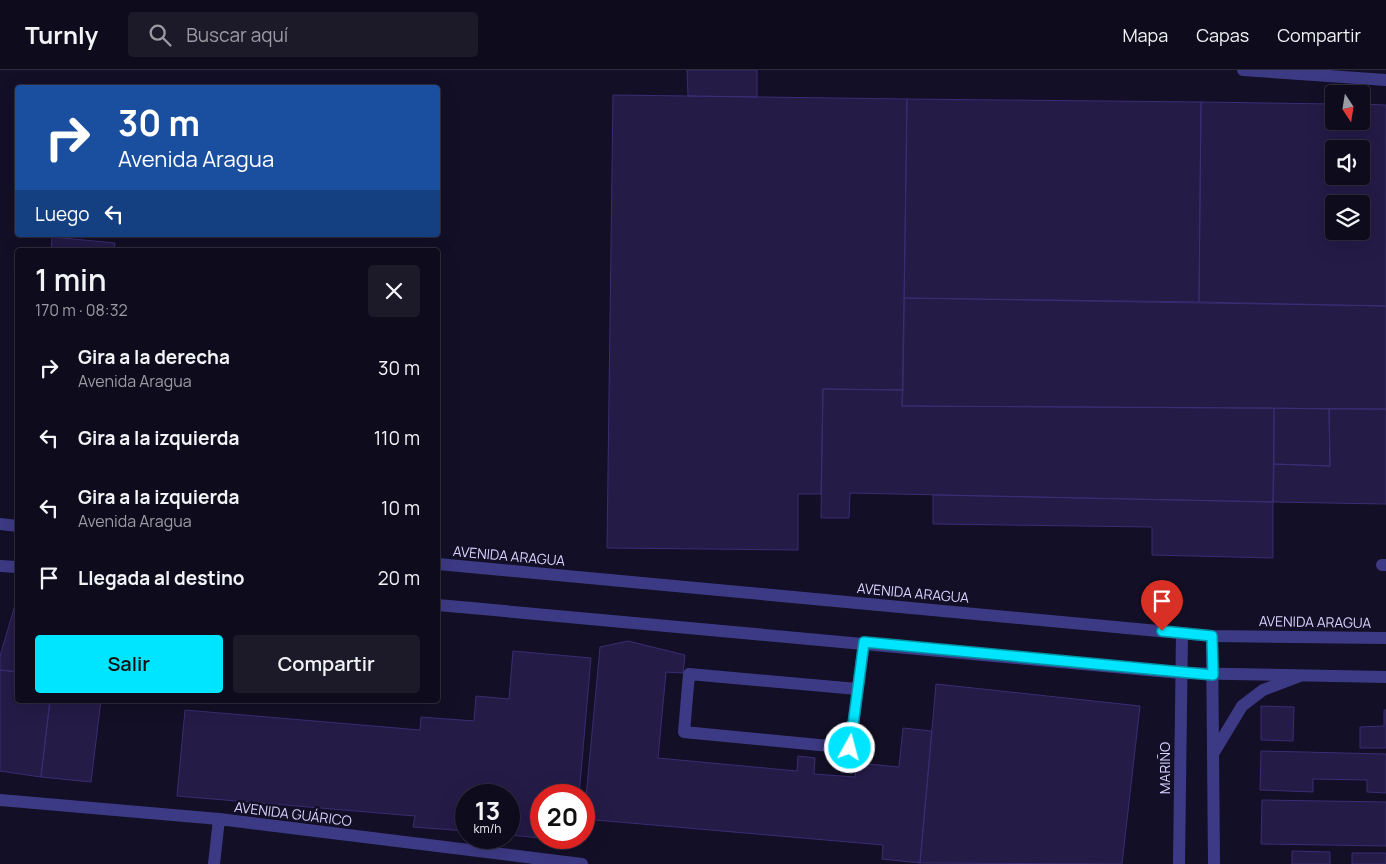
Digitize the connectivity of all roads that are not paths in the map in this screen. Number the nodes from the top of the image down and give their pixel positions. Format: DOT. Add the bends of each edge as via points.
graph roads {
  1 [pos="1243,70"];
  2 [pos="1386,80"];
  3 [pos="0,524"];
  4 [pos="15,526"];
  5 [pos="440,564"];
  6 [pos="0,566"];
  7 [pos="15,567"];
  8 [pos="440,604"];
  9 [pos="1182,633"];
  10 [pos="1212,636"];
  11 [pos="1386,638"];
  12 [pos="864,642"];
  13 [pos="1180,673"];
  14 [pos="1213,675"];
  15 [pos="1301,676"];
  16 [pos="1386,677"];
  17 [pos="857,690"];
  18 [pos="1213,754"];
  19 [pos="0,800"];
  20 [pos="219,820"];
  21 [pos="507,860"];
  22 [pos="214,864"];
  23 [pos="582,864"];
  24 [pos="1179,864"];
  25 [pos="1214,864"];
  1 -- 2 [label="street"];
  3 -- 4 [label="street"];
  5 -- 9 [label="street, AVENIDA ARAGUA"];
  6 -- 7 [label="street"];
  8 -- 12 [label="street"];
  9 -- 10 [label="street, AVENIDA ARAGUA"];
  9 -- 13 [label="street, MARIÑO"];
  10 -- 11 [label="street, AVENIDA ARAGUA"];
  10 -- 14 [label="street"];
  12 -- 13 [label="street"];
  12 -- 17 [label="street"];
  13 -- 14 [label="street"];
  13 -- 24 [label="street, MARIÑO"];
  14 -- 15 [label="street"];
  14 -- 18 [label="street"];
  15 -- 16 [label="street"];
  15 -- 18 [label="street" via="1263,690 1242,706"];
  17 -- 17 [label="street" via="850,748 684,732 689,674"];
  18 -- 25 [label="street"];
  19 -- 20 [label="street, AVENIDA GUÁRICO"];
  20 -- 21 [label="street, AVENIDA GUÁRICO"];
  20 -- 22 [label="street"];
  21 -- 23 [label="street, AVENIDA GUÁRICO"];
}
